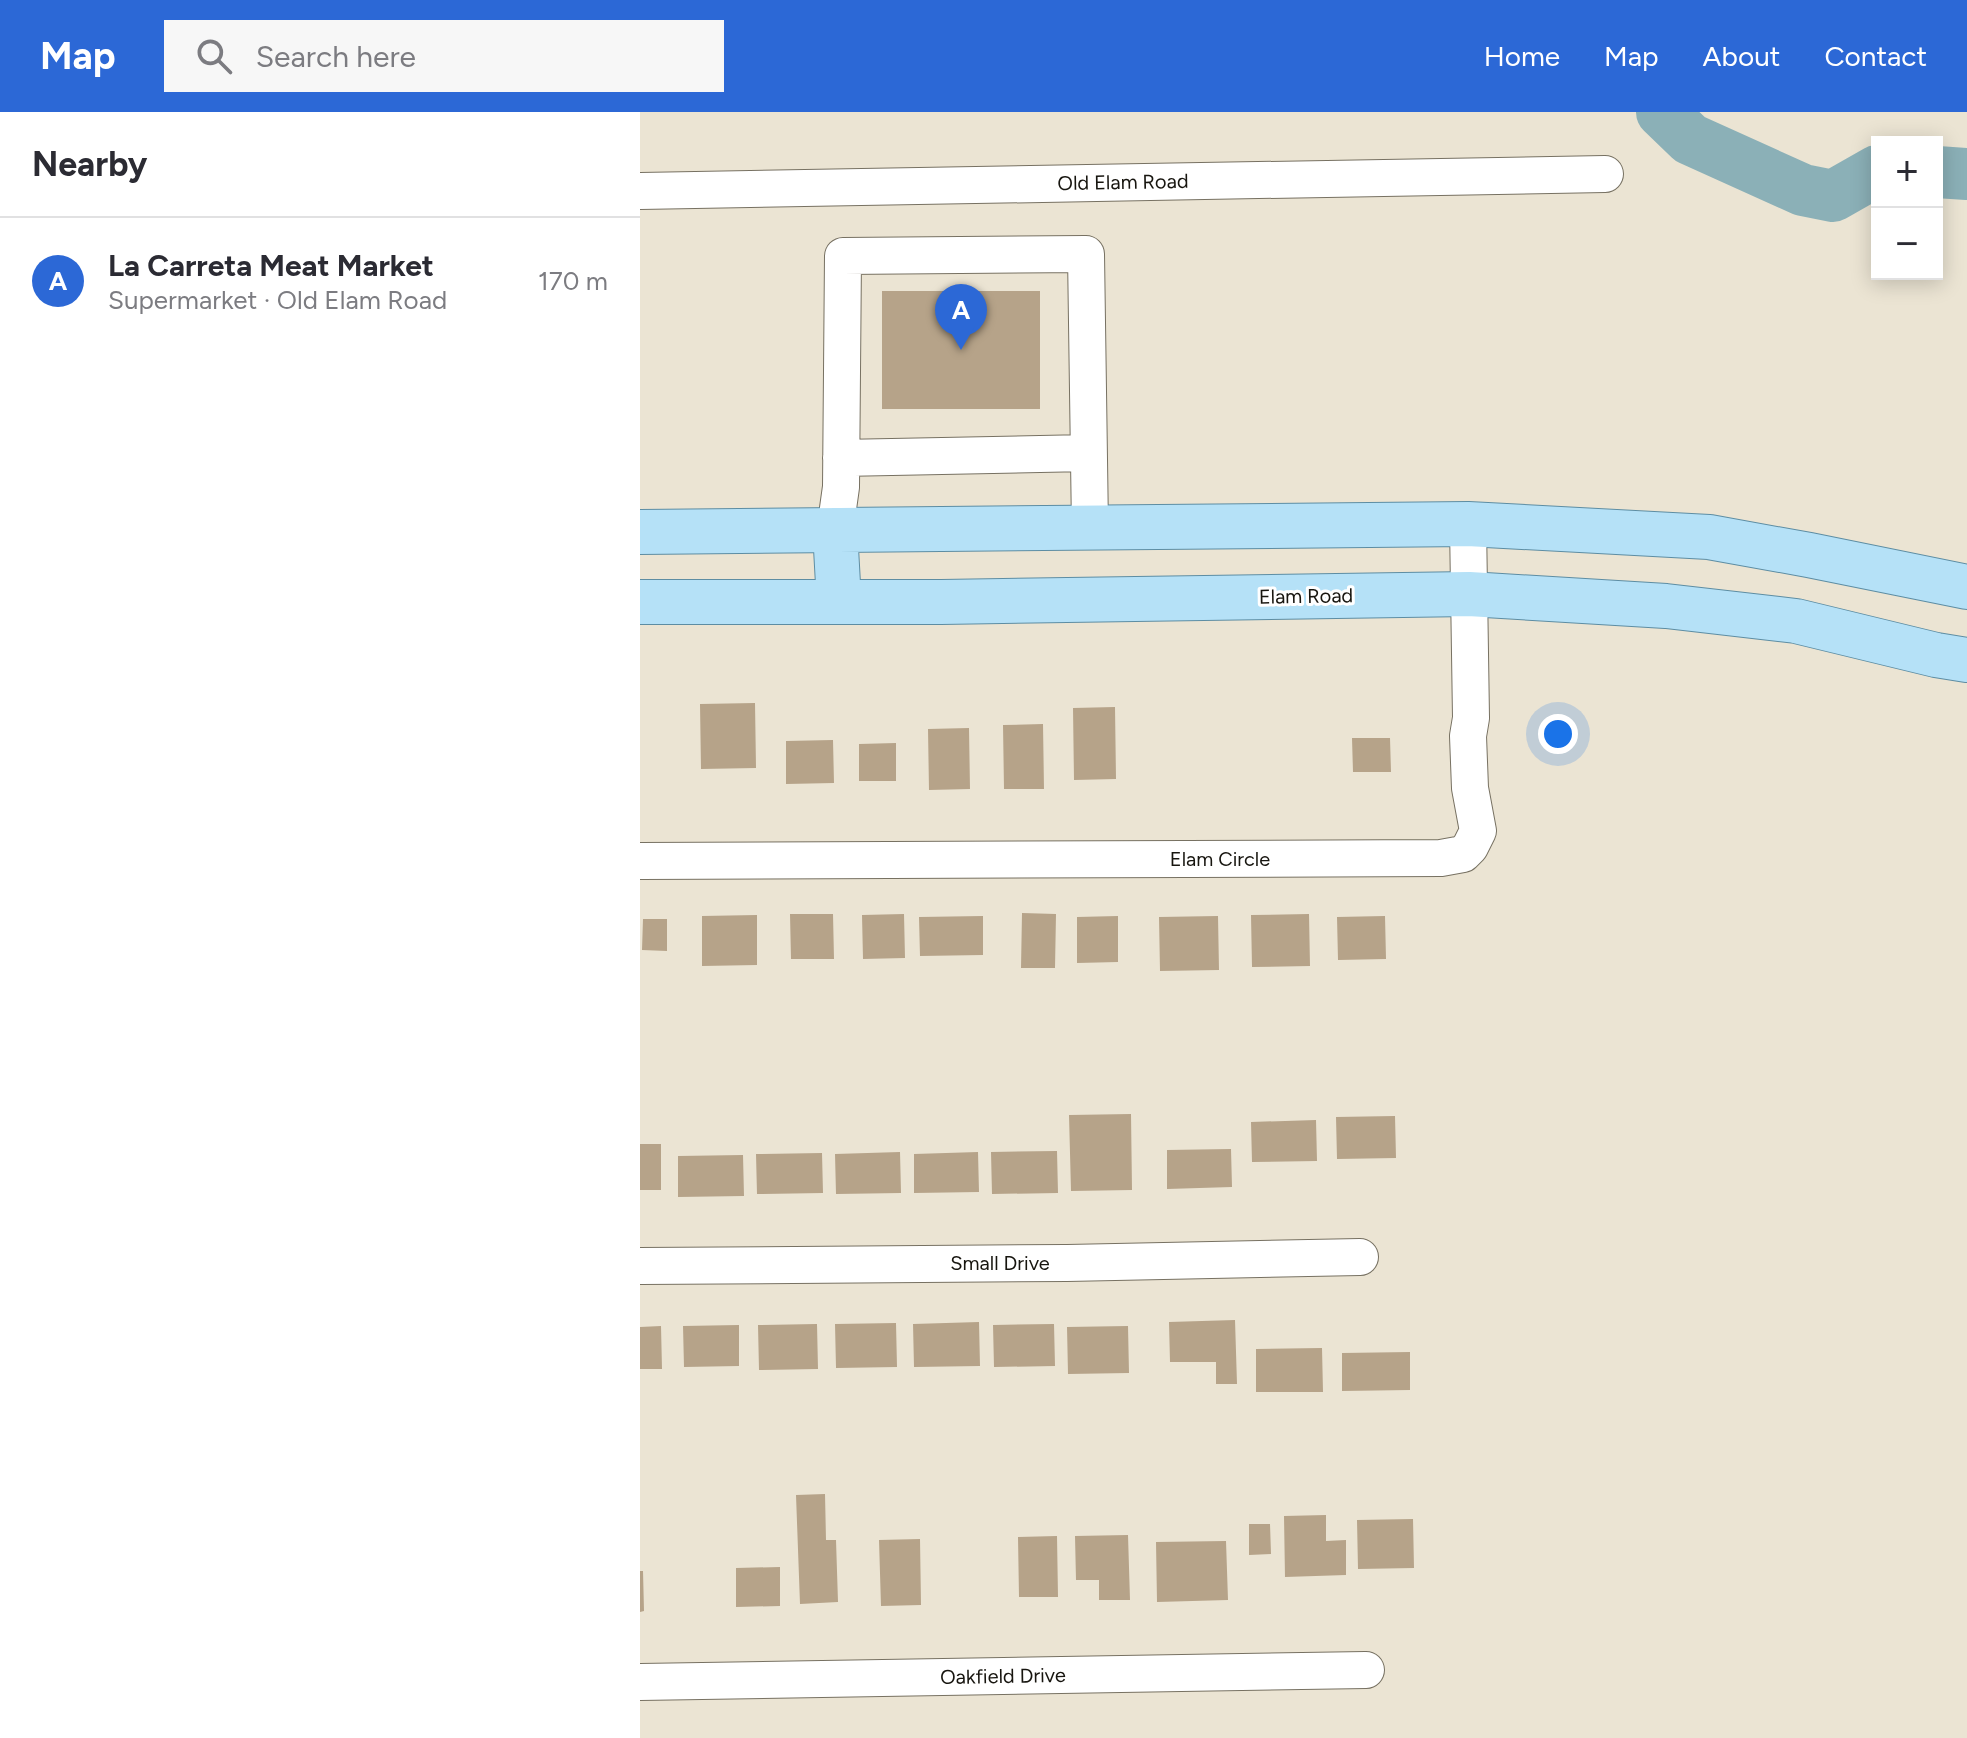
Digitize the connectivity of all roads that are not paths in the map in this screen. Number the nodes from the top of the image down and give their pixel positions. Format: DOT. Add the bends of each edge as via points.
graph roads {
  1 [pos="1605,174"];
  2 [pos="640,191"];
  3 [pos="1088,453"];
  4 [pos="841,458"];
  5 [pos="1468,524"];
  6 [pos="1090,528"];
  7 [pos="835,530"];
  8 [pos="640,532"];
  9 [pos="1967,587"];
  10 [pos="1469,594"];
  11 [pos="640,602"];
  12 [pos="839,602"];
  13 [pos="1967,660"];
  14 [pos="640,861"];
  15 [pos="1360,1257"];
  16 [pos="640,1266"];
  17 [pos="1366,1670"];
  18 [pos="640,1682"];
  1 -- 2 [label="street, Old Elam Road"];
  3 -- 4 [label="street"];
  3 -- 4 [label="street" via="1086,254 843,256"];
  3 -- 6 [label="street"];
  4 -- 7 [label="street"];
  5 -- 6 [label="main road"];
  5 -- 9 [label="main road" via="1709,537"];
  5 -- 10 [label="street, Elam Circle"];
  6 -- 7 [label="main road"];
  7 -- 8 [label="main road"];
  7 -- 12 [label="main road"];
  10 -- 12 [label="main road, Elam Road"];
  10 -- 13 [label="main road, Elam Road" via="1666,606 1796,621"];
  10 -- 14 [label="street, Elam Circle" via="1468,736 1478,831 1463,854"];
  11 -- 12 [label="main road, Elam Road"];
  15 -- 16 [label="street, Small Drive"];
  17 -- 18 [label="street, Oakfield Drive"];
}
